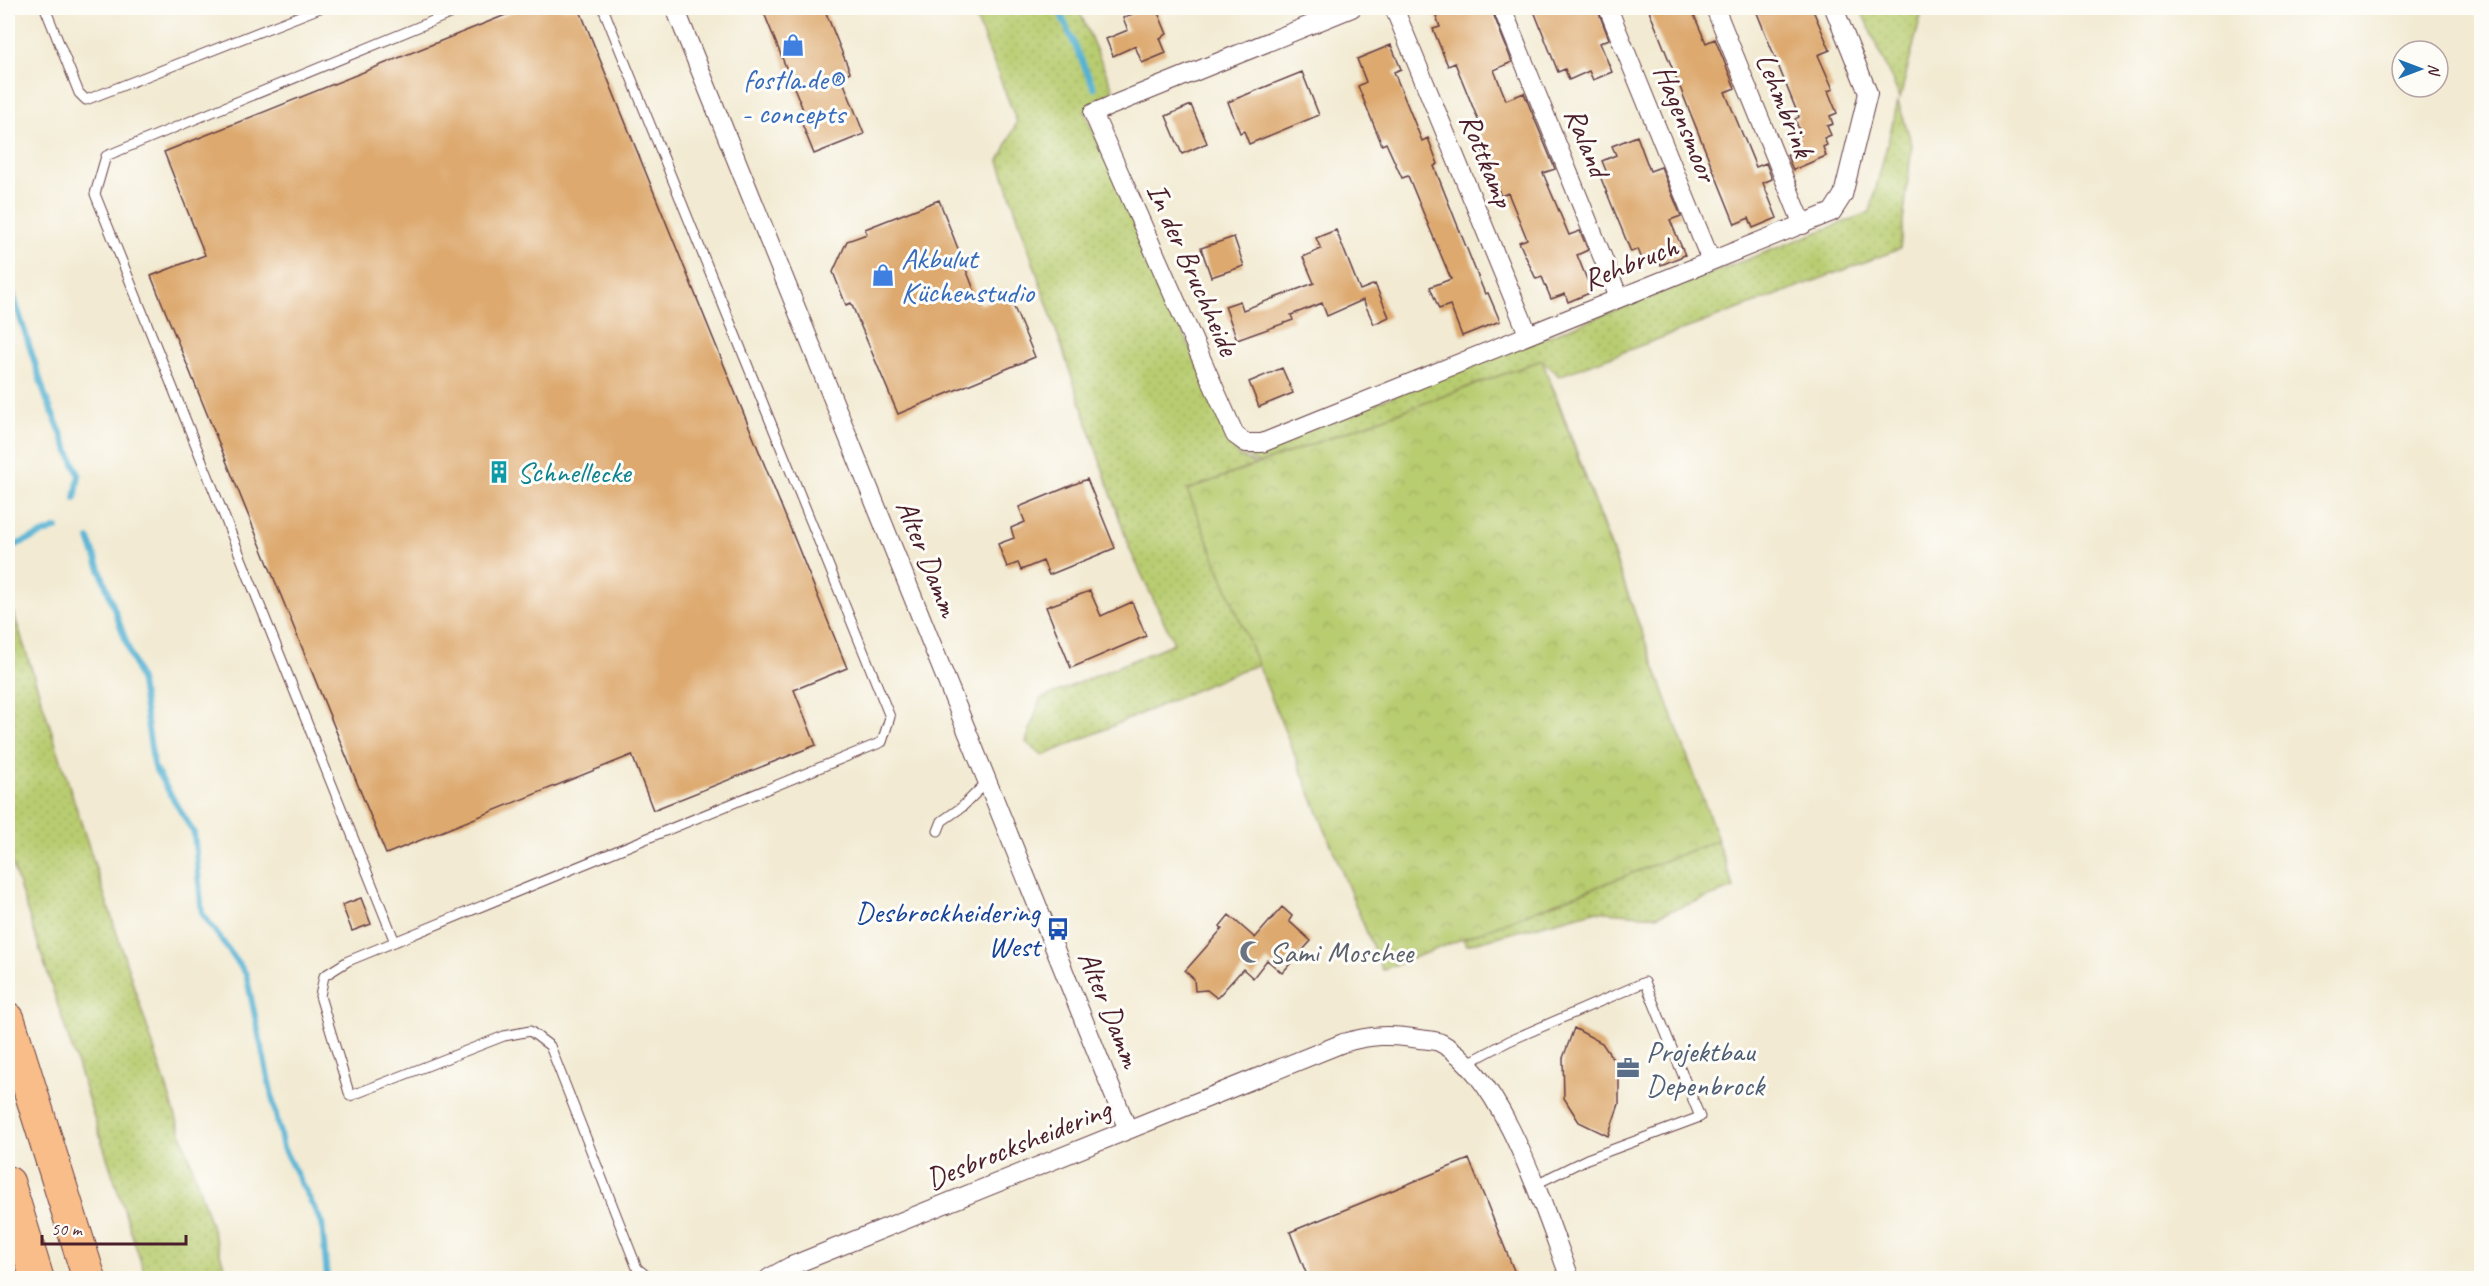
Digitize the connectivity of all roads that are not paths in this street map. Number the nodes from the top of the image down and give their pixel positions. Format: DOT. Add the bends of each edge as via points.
graph roads {
  1 [pos="45,8"];
  2 [pos="320,8"];
  3 [pos="464,8"];
  4 [pos="603,8"];
  5 [pos="675,8"];
  6 [pos="1352,8"];
  7 [pos="1395,8"];
  8 [pos="1502,8"];
  9 [pos="1608,8"];
  10 [pos="1714,8"];
  11 [pos="1834,8"];
  12 [pos="1803,225"];
  13 [pos="1711,261"];
  14 [pos="1619,298"];
  15 [pos="1528,334"];
  16 [pos="1246,443"];
  17 [pos="988,781"];
  18 [pos="938,831"];
  19 [pos="395,942"];
  20 [pos="8,1019"];
  21 [pos="1468,1063"];
  22 [pos="1128,1130"];
  23 [pos="8,1183"];
  24 [pos="1534,1185"];
  25 [pos="72,1226"];
  26 [pos="38,1278"];
  27 [pos="89,1278"];
  28 [pos="95,1278"];
  29 [pos="650,1278"];
  30 [pos="769,1278"];
  31 [pos="1570,1278"];
  1 -- 2 [label="lane" via="82,98 92,100"];
  3 -- 19 [label="lane" via="106,156 95,194"];
  4 -- 19 [label="lane" via="890,717 882,742"];
  5 -- 17 [label="street, Alter Damm"];
  6 -- 16 [label="street, In der Bruchheide" via="1093,113 1235,435"];
  7 -- 15 [label="street, Rottkamp"];
  8 -- 14 [label="street, Raland"];
  9 -- 13 [label="street, Hagensmoor"];
  10 -- 12 [label="street, Lehmbrink"];
  11 -- 12 [label="street, Rehbruch" via="1867,87 1868,99 1843,195 1832,212"];
  12 -- 13 [label="street, Rehbruch"];
  13 -- 14 [label="street, Rehbruch"];
  14 -- 15 [label="street, Rehbruch"];
  15 -- 16 [label="street, Rehbruch" via="1262,443"];
  17 -- 18 [label="lane" via="962,807 942,820"];
  17 -- 22 [label="street, Alter Damm"];
  19 -- 29 [label="lane" via="348,961 324,976 320,996 350,1096 504,1036 530,1031 550,1046 637,1268"];
  20 -- 25 [label="highway"];
  21 -- 22 [label="street, Desbrocksheidering" via="1440,1042 1394,1035 1369,1036"];
  21 -- 24 [label="street, Desbrocksheidering" via="1488,1086"];
  21 -- 24 [label="lane" via="1645,982 1700,1117 1587,1159"];
  22 -- 30 [label="street, Desbrocksheidering"];
  23 -- 26 [label="highway"];
  24 -- 31 [label="street, Desbrocksheidering"];
  25 -- 27 [label="highway"];
  25 -- 28 [label="highway"];
}
